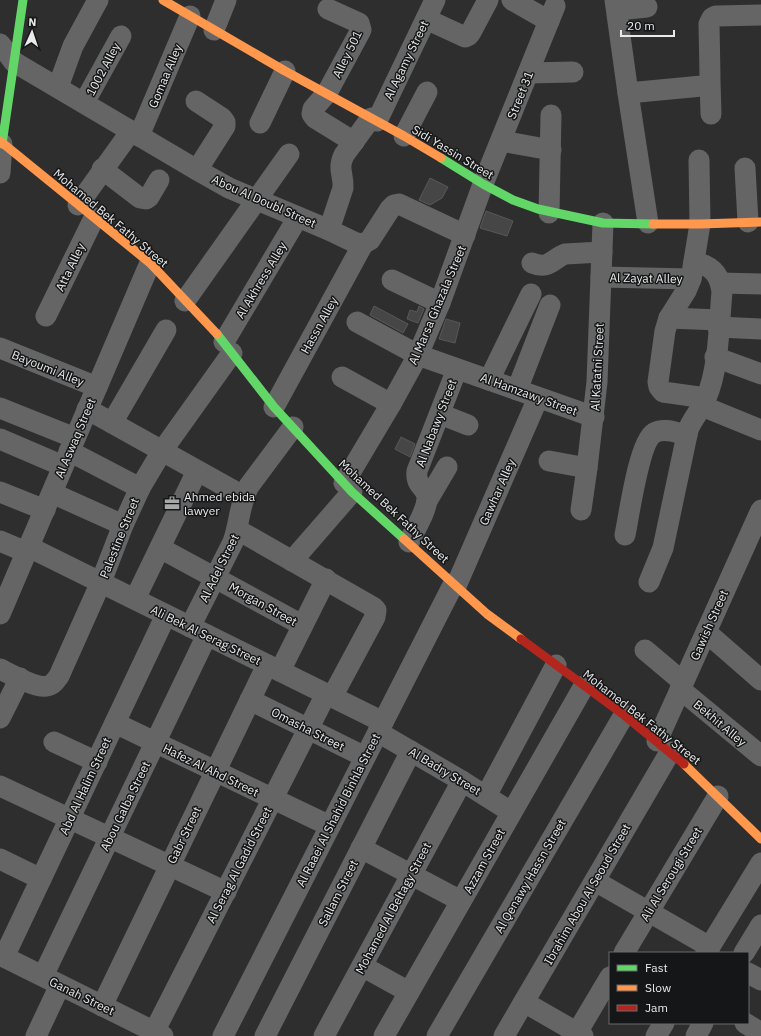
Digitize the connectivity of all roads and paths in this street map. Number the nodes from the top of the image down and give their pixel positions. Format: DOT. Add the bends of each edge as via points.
graph roads {
  1 [pos="23,0"];
  2 [pos="98,0"];
  3 [pos="163,0"];
  4 [pos="226,0"];
  5 [pos="435,0"];
  6 [pos="488,0"];
  7 [pos="512,0"];
  8 [pos="616,5"];
  9 [pos="647,7"];
  10 [pos="328,9"];
  11 [pos="761,15"];
  12 [pos="190,16"];
  13 [pos="426,19"];
  14 [pos="214,30"];
  15 [pos="121,36"];
  16 [pos="0,44"];
  17 [pos="14,62"];
  18 [pos="285,71"];
  19 [pos="573,72"];
  20 [pos="528,74"];
  21 [pos="710,81"];
  22 [pos="58,87"];
  23 [pos="427,92"];
  24 [pos="327,93"];
  25 [pos="628,93"];
  26 [pos="196,101"];
  27 [pos="84,103"];
  28 [pos="711,114"];
  29 [pos="551,115"];
  30 [pos="374,119"];
  31 [pos="260,123"];
  32 [pos="135,133"];
  33 [pos="404,136"];
  34 [pos="502,141"];
  35 [pos="354,142"];
  36 [pos="1,143"];
  37 [pos="551,150"];
  38 [pos="289,154"];
  39 [pos="699,160"];
  40 [pos="745,168"];
  41 [pos="102,169"];
  42 [pos="197,170"];
  43 [pos="0,173"];
  44 [pos="160,180"];
  45 [pos="483,184"];
  46 [pos="257,200"];
  47 [pos="78,205"];
  48 [pos="549,213"];
  49 [pos="298,217"];
  50 [pos="94,218"];
  51 [pos="755,222"];
  52 [pos="603,223"];
  53 [pos="648,223"];
  54 [pos="700,224"];
  55 [pos="329,230"];
  56 [pos="466,235"];
  57 [pos="364,244"];
  58 [pos="602,252"];
  59 [pos="150,263"];
  60 [pos="532,263"];
  61 [pos="693,270"];
  62 [pos="601,277"];
  63 [pos="392,280"];
  64 [pos="720,283"];
  65 [pos="761,284"];
  66 [pos="531,294"];
  67 [pos="185,300"];
  68 [pos="440,303"];
  69 [pos="550,305"];
  70 [pos="46,316"];
  71 [pos="669,318"];
  72 [pos="357,322"];
  73 [pos="719,323"];
  74 [pos="761,329"];
  75 [pos="166,330"];
  76 [pos="0,348"];
  77 [pos="228,348"];
  78 [pos="418,355"];
  79 [pos="715,357"];
  80 [pos="457,369"];
  81 [pos="761,374"];
  82 [pos="342,377"];
  83 [pos="489,380"];
  84 [pos="97,387"];
  85 [pos="517,390"];
  86 [pos="538,398"];
  87 [pos="704,402"];
  88 [pos="391,404"];
  89 [pos="274,406"];
  90 [pos="0,408"];
  91 [pos="87,409"];
  92 [pos="440,414"];
  93 [pos="594,417"];
  94 [pos="112,423"];
  95 [pos="468,425"];
  96 [pos="293,427"];
  97 [pos="761,430"];
  98 [pos="687,435"];
  99 [pos="0,439"];
  100 [pos="162,451"];
  101 [pos="69,452"];
  102 [pos="548,461"];
  103 [pos="447,467"];
  104 [pos="587,468"];
  105 [pos="197,470"];
  106 [pos="348,487"];
  107 [pos="140,488"];
  108 [pos="0,492"];
  109 [pos="243,496"];
  110 [pos="48,501"];
  111 [pos="427,501"];
  112 [pos="581,510"];
  113 [pos="761,510"];
  114 [pos="123,525"];
  115 [pos="238,530"];
  116 [pos="625,535"];
  117 [pos="0,541"];
  118 [pos="409,542"];
  119 [pos="160,548"];
  120 [pos="28,550"];
  121 [pos="292,561"];
  122 [pos="215,578"];
  123 [pos="326,580"];
  124 [pos="101,582"];
  125 [pos="649,582"];
  126 [pos="455,585"];
  127 [pos="135,599"];
  128 [pos="2,603"];
  129 [pos="166,615"];
  130 [pos="302,625"];
  131 [pos="199,631"];
  132 [pos="706,632"];
  133 [pos="645,650"];
  134 [pos="556,665"];
  135 [pos="273,668"];
  136 [pos="0,669"];
  137 [pos="20,678"];
  138 [pos="761,680"];
  139 [pos="584,686"];
  140 [pos="682,686"];
  141 [pos="329,696"];
  142 [pos="250,700"];
  143 [pos="624,715"];
  144 [pos="0,718"];
  145 [pos="115,723"];
  146 [pos="381,727"];
  147 [pos="308,729"];
  148 [pos="54,742"];
  149 [pos="155,743"];
  150 [pos="663,747"];
  151 [pos="411,751"];
  152 [pos="761,756"];
  153 [pos="365,757"];
  154 [pos="97,762"];
  155 [pos="215,772"];
  156 [pos="462,780"];
  157 [pos="0,786"];
  158 [pos="486,796"];
  159 [pos="718,796"];
  160 [pos="273,799"];
  161 [pos="511,812"];
  162 [pos="70,819"];
  163 [pos="330,826"];
  164 [pos="759,832"];
  165 [pos="110,838"];
  166 [pos="361,848"];
  167 [pos="0,859"];
  168 [pos="761,863"];
  169 [pos="170,866"];
  170 [pos="411,875"];
  171 [pos="41,879"];
  172 [pos="594,881"];
  173 [pos="226,892"];
  174 [pos="461,901"];
  175 [pos="649,912"];
  176 [pos="760,928"];
  177 [pos="708,950"];
  178 [pos="625,952"];
  179 [pos="745,952"];
  180 [pos="2,956"];
  181 [pos="362,966"];
  182 [pos="749,974"];
  183 [pos="609,979"];
  184 [pos="761,980"];
  185 [pos="51,981"];
  186 [pos="409,992"];
  187 [pos="524,1002"];
  188 [pos="102,1006"];
  189 [pos="663,1024"];
  190 [pos="702,1024"];
  191 [pos="747,1024"];
  192 [pos="761,1033"];
  193 [pos="157,1035"];
  194 [pos="578,1035"];
  195 [pos="36,1036"];
  196 [pos="222,1036"];
  197 [pos="265,1036"];
  198 [pos="324,1036"];
  199 [pos="384,1036"];
  200 [pos="437,1036"];
  201 [pos="504,1036"];
  202 [pos="656,1036"];
  203 [pos="696,1036"];
  1 -- 17 [label="street"];
  2 -- 22 [label="street" via="73,46"];
  3 -- 12 [label="street, Sidi Yassin Street"];
  4 -- 14 [label="street"];
  5 -- 13 [label="street, Al Agamy Street"];
  6 -- 13 [label="street" via="471,32 465,37"];
  7 -- 20 [label="street, Street 31" via="552,14"];
  8 -- 9 [label="street"];
  8 -- 25 [label="street"];
  10 -- 24 [label="street, Alley 501" via="358,23 361,30"];
  11 -- 21 [label="street" via="716,16 710,21"];
  12 -- 14 [label="street, Sidi Yassin Street"];
  12 -- 32 [label="street, Gomaa Alley"];
  13 -- 30 [label="street, Al Agamy Street"];
  14 -- 18 [label="street, Sidi Yassin Street"];
  15 -- 27 [label="street, 1002 Alley"];
  16 -- 17 [label="street"];
  17 -- 22 [label="street, Abou Al Doubl Street"];
  17 -- 36 [label="street"];
  18 -- 24 [label="street, Sidi Yassin Street"];
  18 -- 31 [label="street"];
  19 -- 20 [label="street"];
  20 -- 34 [label="street, Street 31"];
  21 -- 25 [label="street" via="702,86"];
  21 -- 28 [label="street"];
  22 -- 27 [label="street, Abou Al Doubl Street"];
  23 -- 33 [label="street"];
  24 -- 30 [label="street, Sidi Yassin Street"];
  24 -- 35 [label="street" via="307,120 315,118"];
  25 -- 53 [label="street"];
  26 -- 42 [label="street" via="225,122 225,126"];
  27 -- 32 [label="street, Abou Al Doubl Street"];
  29 -- 37 [label="street"];
  30 -- 33 [label="street, Sidi Yassin Street"];
  30 -- 35 [label="street, Al Agamy Street"];
  32 -- 41 [label="street, Gomaa Alley"];
  32 -- 42 [label="street, Abou Al Doubl Street"];
  33 -- 45 [label="street, Sidi Yassin Street"];
  34 -- 37 [label="street"];
  34 -- 45 [label="street, Street 31"];
  35 -- 55 [label="street, Al Agamy Street" via="341,161 343,188"];
  36 -- 43 [label="street"];
  36 -- 47 [label="street, Mohamed Bek Fathy Street"];
  37 -- 48 [label="street"];
  38 -- 46 [label="street"];
  39 -- 54 [label="street"];
  40 -- 51 [label="street"];
  41 -- 44 [label="street" via="143,199 149,197"];
  41 -- 47 [label="street, Gomaa Alley"];
  42 -- 46 [label="street, Abou Al Doubl Street"];
  45 -- 48 [label="street, Sidi Yassin Street" via="513,200"];
  45 -- 56 [label="street, Al Marsa Ghazala Street"];
  46 -- 49 [label="street, Abou Al Doubl Street"];
  46 -- 67 [label="street"];
  47 -- 50 [label="street, Mohamed Bek Fathy Street"];
  48 -- 52 [label="street, Sidi Yassin Street"];
  49 -- 55 [label="street, Abou Al Doubl Street"];
  49 -- 77 [label="street, Al Akhress Alley"];
  50 -- 59 [label="street, Mohamed Bek Fathy Street"];
  50 -- 70 [label="street, Atta Alley"];
  51 -- 54 [label="street, Sidi Yassin Street"];
  52 -- 53 [label="street, Sidi Yassin Street"];
  52 -- 58 [label="street, Al Katatni Street"];
  53 -- 54 [label="street, Sidi Yassin Street"];
  54 -- 61 [label="street"];
  55 -- 57 [label="street, Abou Al Doubl Street" via="356,243"];
  56 -- 57 [label="street" via="399,204 390,209 370,240"];
  56 -- 68 [label="street, Al Marsa Ghazala Street"];
  57 -- 89 [label="street, Hassn Alley"];
  58 -- 60 [label="street" via="565,254 544,266"];
  58 -- 62 [label="street, Al Katatni Street"];
  59 -- 67 [label="street, Mohamed Bek Fathy Street"];
  59 -- 84 [label="street, Al Aswaq Street"];
  61 -- 62 [label="street, Al Zayat Alley"];
  61 -- 64 [label="street" via="703,264 711,268"];
  61 -- 71 [label="street" via="686,291"];
  62 -- 93 [label="street, Al Katatni Street"];
  63 -- 68 [label="street"];
  64 -- 65 [label="street"];
  64 -- 73 [label="street" via="722,292"];
  66 -- 83 [label="street"];
  67 -- 77 [label="street, Mohamed Bek Fathy Street"];
  68 -- 78 [label="street, Al Marsa Ghazala Street"];
  69 -- 85 [label="street"];
  71 -- 73 [label="street"];
  71 -- 87 [label="street" via="661,352 659,387 663,392"];
  72 -- 78 [label="street, Al Hamzawy Street"];
  73 -- 74 [label="street"];
  73 -- 79 [label="street"];
  75 -- 94 [label="street"];
  76 -- 84 [label="street, Bayoumi Alley"];
  77 -- 89 [label="street, Mohamed Bek Fathy Street"];
  77 -- 100 [label="street, Palestine Street"];
  78 -- 80 [label="street, Al Hamzawy Street"];
  78 -- 88 [label="street, Al Marsa Ghazala Street"];
  79 -- 81 [label="street"];
  79 -- 87 [label="street" via="713,376"];
  80 -- 83 [label="street, Al Hamzawy Street"];
  80 -- 92 [label="street, Al Nabawy Street"];
  82 -- 88 [label="street"];
  83 -- 85 [label="street, Al Hamzawy Street"];
  84 -- 91 [label="street, Al Aswaq Street"];
  85 -- 86 [label="street, Al Hamzawy Street"];
  86 -- 93 [label="street, Al Hamzawy Street"];
  86 -- 126 [label="street, Gawhar Alley"];
  87 -- 97 [label="street"];
  87 -- 98 [label="street"];
  88 -- 106 [label="street, Al Marsa Ghazala Street"];
  89 -- 96 [label="street, Mohamed Bek Fathy Street"];
  90 -- 101 [label="street"];
  91 -- 94 [label="street"];
  91 -- 101 [label="street, Al Aswaq Street"];
  92 -- 95 [label="street"];
  92 -- 111 [label="street, Al Nabawy Street" via="418,471 419,485 427,496"];
  93 -- 104 [label="street, Al Katatni Street"];
  94 -- 100 [label="street"];
  96 -- 106 [label="street, Mohamed Bek Fathy Street"];
  96 -- 109 [label="street, Al Adel Street"];
  98 -- 116 [label="street" via="663,430 648,438 641,456"];
  98 -- 125 [label="street" via="663,548"];
  99 -- 101 [label="street"];
  100 -- 105 [label="street"];
  100 -- 107 [label="street, Palestine Street"];
  101 -- 107 [label="street"];
  101 -- 110 [label="street, Al Aswaq Street"];
  102 -- 104 [label="street"];
  103 -- 111 [label="street"];
  104 -- 112 [label="street, Al Katatni Street"];
  105 -- 109 [label="street"];
  105 -- 119 [label="street"];
  106 -- 118 [label="street, Mohamed Bek Fathy Street"];
  106 -- 121 [label="street, Al Marsa Ghazala Street"];
  107 -- 114 [label="street, Palestine Street"];
  108 -- 110 [label="street"];
  109 -- 115 [label="street, Al Adel Street"];
  110 -- 114 [label="street"];
  110 -- 120 [label="street, Al Aswaq Street"];
  111 -- 118 [label="street"];
  113 -- 132 [label="street, Gawish Street"];
  114 -- 124 [label="street, Palestine Street"];
  115 -- 121 [label="street"];
  115 -- 122 [label="street, Al Adel Street"];
  117 -- 120 [label="street, Ali Bek Al Serag Street"];
  118 -- 126 [label="street, Mohamed Bek Fathy Street"];
  119 -- 122 [label="street, Morgan Street"];
  119 -- 127 [label="street"];
  120 -- 124 [label="street, Ali Bek Al Serag Street"];
  120 -- 128 [label="street, Al Aswaq Street"];
  121 -- 123 [label="street"];
  122 -- 130 [label="street, Morgan Street"];
  122 -- 131 [label="street, Al Adel Street"];
  123 -- 130 [label="street, Gabr Street"];
  123 -- 141 [label="street, Al Serag Al Gadid Street" via="376,610"];
  124 -- 127 [label="street, Ali Bek Al Serag Street"];
  124 -- 137 [label="street, Palestine Street" via="55,682 47,687 38,686"];
  126 -- 134 [label="street, Mohamed Bek Fathy Street" via="487,614"];
  126 -- 146 [label="street, Al Raaei Al Shahid Binhla Street"];
  127 -- 129 [label="street, Ali Bek Al Serag Street"];
  129 -- 131 [label="street, Ali Bek Al Serag Street"];
  129 -- 145 [label="street, Abd Al Halim Street"];
  130 -- 135 [label="street, Gabr Street"];
  131 -- 135 [label="street, Ali Bek Al Serag Street"];
  131 -- 149 [label="street, Abou Galba Street"];
  132 -- 138 [label="street"];
  132 -- 140 [label="street, Gawish Street"];
  133 -- 140 [label="street, Bekhit Alley"];
  134 -- 139 [label="street, Mohamed Bek Fathy Street"];
  134 -- 158 [label="street"];
  135 -- 141 [label="street, Ali Bek Al Serag Street"];
  135 -- 142 [label="street, Gabr Street"];
  136 -- 137 [label="street, Palestine Street"];
  137 -- 144 [label="street"];
  139 -- 143 [label="street, Mohamed Bek Fathy Street"];
  139 -- 161 [label="street, Azzam Street"];
  140 -- 150 [label="street, Gawish Street"];
  140 -- 152 [label="street, Bekhit Alley"];
  141 -- 146 [label="street, Ali Bek Al Serag Street"];
  141 -- 147 [label="street, Al Serag Al Gadid Street"];
  142 -- 147 [label="street, Omasha Street"];
  142 -- 155 [label="street, Gabr Street"];
  143 -- 150 [label="street, Mohamed Bek Fathy Street"];
  143 -- 200 [label="street, Al Qenawy Hassn Street"];
  145 -- 149 [label="street, Hafez Al Ahd Street"];
  145 -- 154 [label="street, Abd Al Halim Street"];
  146 -- 151 [label="street, Al Badry Street"];
  146 -- 153 [label="street, Al Raaei Al Shahid Binhla Street"];
  147 -- 153 [label="street, Omasha Street"];
  147 -- 160 [label="street, Al Serag Al Gadid Street"];
  148 -- 154 [label="street"];
  149 -- 155 [label="street, Hafez Al Ahd Street"];
  149 -- 165 [label="street, Abou Galba Street"];
  150 -- 159 [label="street, Mohamed Bek Fathy Street"];
  150 -- 172 [label="street, Ibrahim Abou Al Seoud Street"];
  151 -- 156 [label="street, Al Badry Street"];
  151 -- 166 [label="street, Sallam Street"];
  153 -- 163 [label="street, Al Raaei Al Shahid Binhla Street"];
  154 -- 162 [label="street, Abd Al Halim Street"];
  155 -- 160 [label="street, Hafez Al Ahd Street"];
  155 -- 169 [label="street, Gabr Street"];
  156 -- 158 [label="street, Al Badry Street"];
  156 -- 170 [label="street, Mohamed Al Beltagy Street"];
  157 -- 162 [label="street"];
  158 -- 161 [label="street, Al Badry Street"];
  159 -- 164 [label="street, Mohamed Bek Fathy Street"];
  159 -- 175 [label="street, Ali Al Serougi Street"];
  160 -- 163 [label="street, Hafez Al Ahd Street"];
  160 -- 173 [label="street, Al Serag Al Gadid Street"];
  161 -- 174 [label="street, Azzam Street"];
  162 -- 165 [label="street"];
  162 -- 171 [label="street, Abd Al Halim Street"];
  163 -- 196 [label="street, Al Raaei Al Shahid Binhla Street"];
  165 -- 169 [label="street"];
  165 -- 185 [label="street, Abou Galba Street"];
  166 -- 170 [label="street"];
  166 -- 197 [label="street, Sallam Street"];
  167 -- 171 [label="street"];
  168 -- 177 [label="street"];
  169 -- 173 [label="street"];
  169 -- 188 [label="street, Gabr Street"];
  170 -- 174 [label="street"];
  170 -- 181 [label="street, Mohamed Al Beltagy Street"];
  171 -- 180 [label="street, Abd Al Halim Street"];
  172 -- 175 [label="street"];
  172 -- 187 [label="street, Ibrahim Abou Al Seoud Street"];
  173 -- 193 [label="street, Al Serag Al Gadid Street"];
  174 -- 186 [label="street, Azzam Street"];
  175 -- 177 [label="street"];
  175 -- 178 [label="street, Ali Al Serougi Street"];
  176 -- 179 [label="street"];
  180 -- 185 [label="street, Ganah Street"];
  181 -- 186 [label="street"];
  181 -- 198 [label="street, Mohamed Al Beltagy Street"];
  182 -- 184 [label="street"];
  183 -- 194 [label="street"];
  185 -- 188 [label="street, Ganah Street"];
  185 -- 195 [label="street, Abou Galba Street"];
  186 -- 199 [label="street, Azzam Street"];
  187 -- 194 [label="street"];
  187 -- 201 [label="street, Ibrahim Abou Al Seoud Street"];
  188 -- 193 [label="street, Ganah Street"];
  189 -- 202 [label="street"];
  190 -- 203 [label="street"];
  191 -- 192 [label="street"];
}
